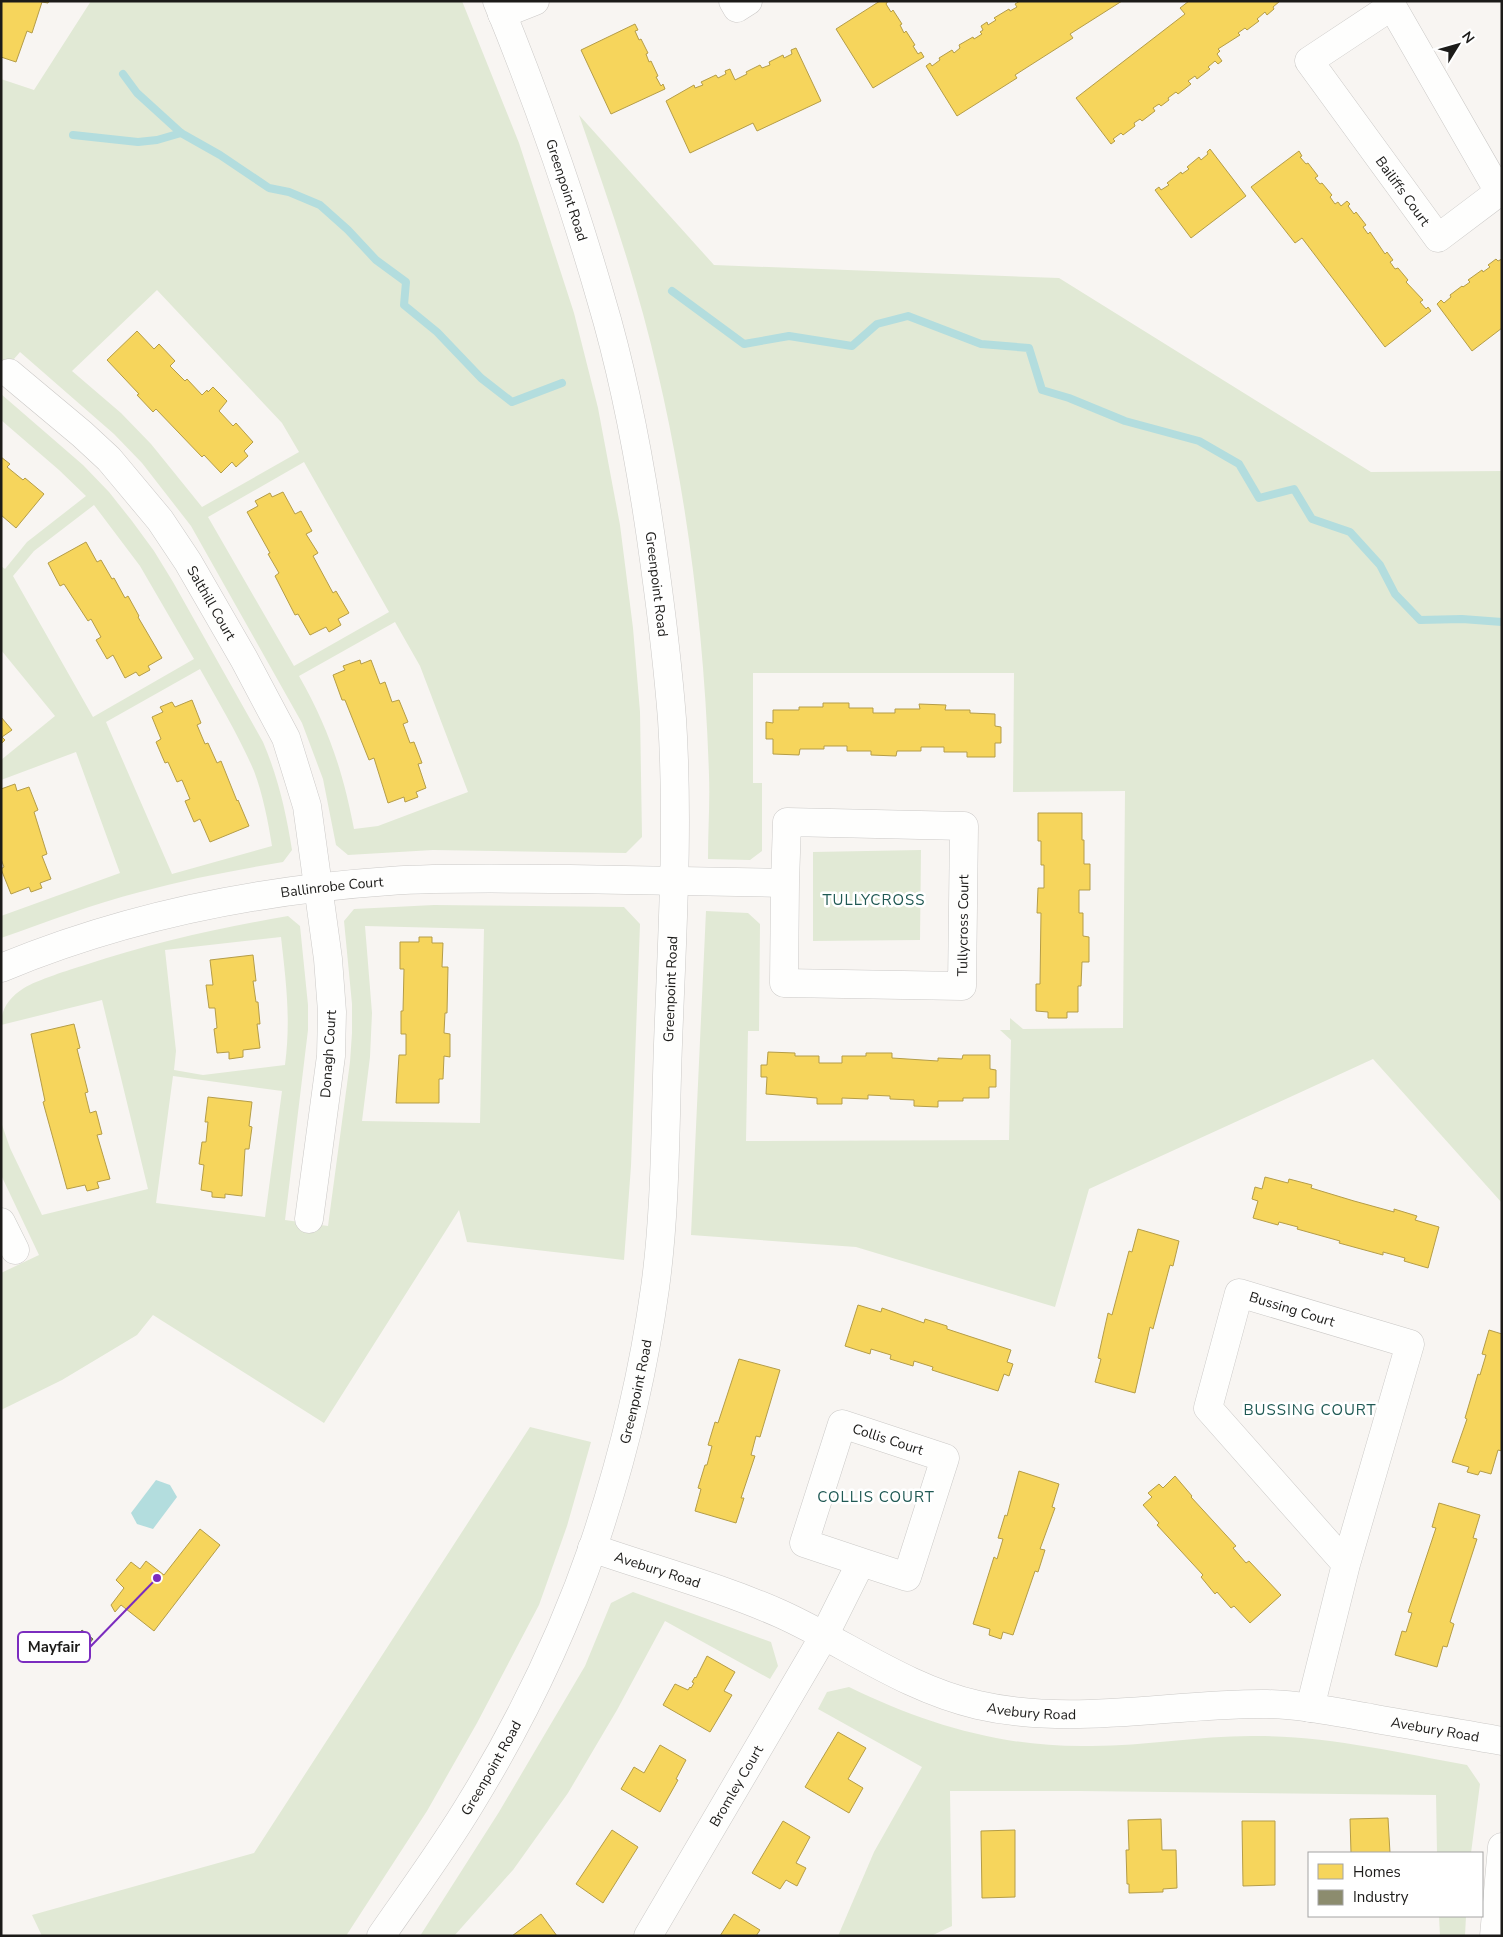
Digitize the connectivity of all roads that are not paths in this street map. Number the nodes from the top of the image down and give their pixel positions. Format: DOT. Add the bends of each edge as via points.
graph roads {
  1 [pos="535,1"];
  2 [pos="733,1"];
  3 [pos="748,1"];
  4 [pos="1391,3"];
  5 [pos="500,8"];
  6 [pos="9,373"];
  7 [pos="674,881"];
  8 [pos="785,883"];
  9 [pos="319,888"];
  10 [pos="1,968"];
  11 [pos="309,1220"];
  12 [pos="1,1222"];
  13 [pos="15,1250"];
  14 [pos="592,1548"];
  15 [pos="861,1562"];
  16 [pos="1346,1564"];
  17 [pos="824,1636"];
  18 [pos="1310,1708"];
  19 [pos="1502,1741"];
  20 [pos="1502,1847"];
  21 [pos="381,1936"];
  22 [pos="648,1936"];
  23 [pos="1494,1936"];
  1 -- 5 [label="street"];
  2 -- 3 [label="street" via="737,8"];
  4 -- 4 [label="street, Bailiffs Court" via="1309,61 1438,238 1499,192"];
  5 -- 7 [label="street, Greenpoint Road" via="574,209 602,301 630,412 654,559 672,718"];
  6 -- 9 [label="street, Salthill Court" via="109,460 160,520 188,562 286,738 307,806"];
  7 -- 8 [label="street"];
  7 -- 9 [label="street, Ballinrobe Court" via="462,878"];
  7 -- 14 [label="street, Greenpoint Road" via="663,1184 656,1284 629,1426"];
  8 -- 8 [label="street, Tullycross Court" via="787,822 964,826 962,986 784,982"];
  9 -- 10 [label="street, Ballinrobe Court" via="253,897 134,922"];
  9 -- 11 [label="street, Donagh Court" via="332,1012 331,1056"];
  12 -- 13 [label="street"];
  14 -- 17 [label="street, Avebury Road" via="736,1597"];
  14 -- 21 [label="street, Greenpoint Road" via="542,1671 505,1746 437,1856"];
  15 -- 15 [label="street, Collis Court" via="907,1577 945,1458 842,1424 804,1543"];
  15 -- 17 [label="street"];
  16 -- 16 [label="street, Bussing Court" via="1410,1344 1240,1293 1208,1408"];
  16 -- 18 [label="street, Bussing Court"];
  17 -- 18 [label="street, Avebury Road" via="942,1696 1018,1712 1055,1714 1246,1704"];
  17 -- 22 [label="street, Bromley Court"];
  18 -- 19 [label="street, Avebury Road"];
  20 -- 23 [label="street"];
}
